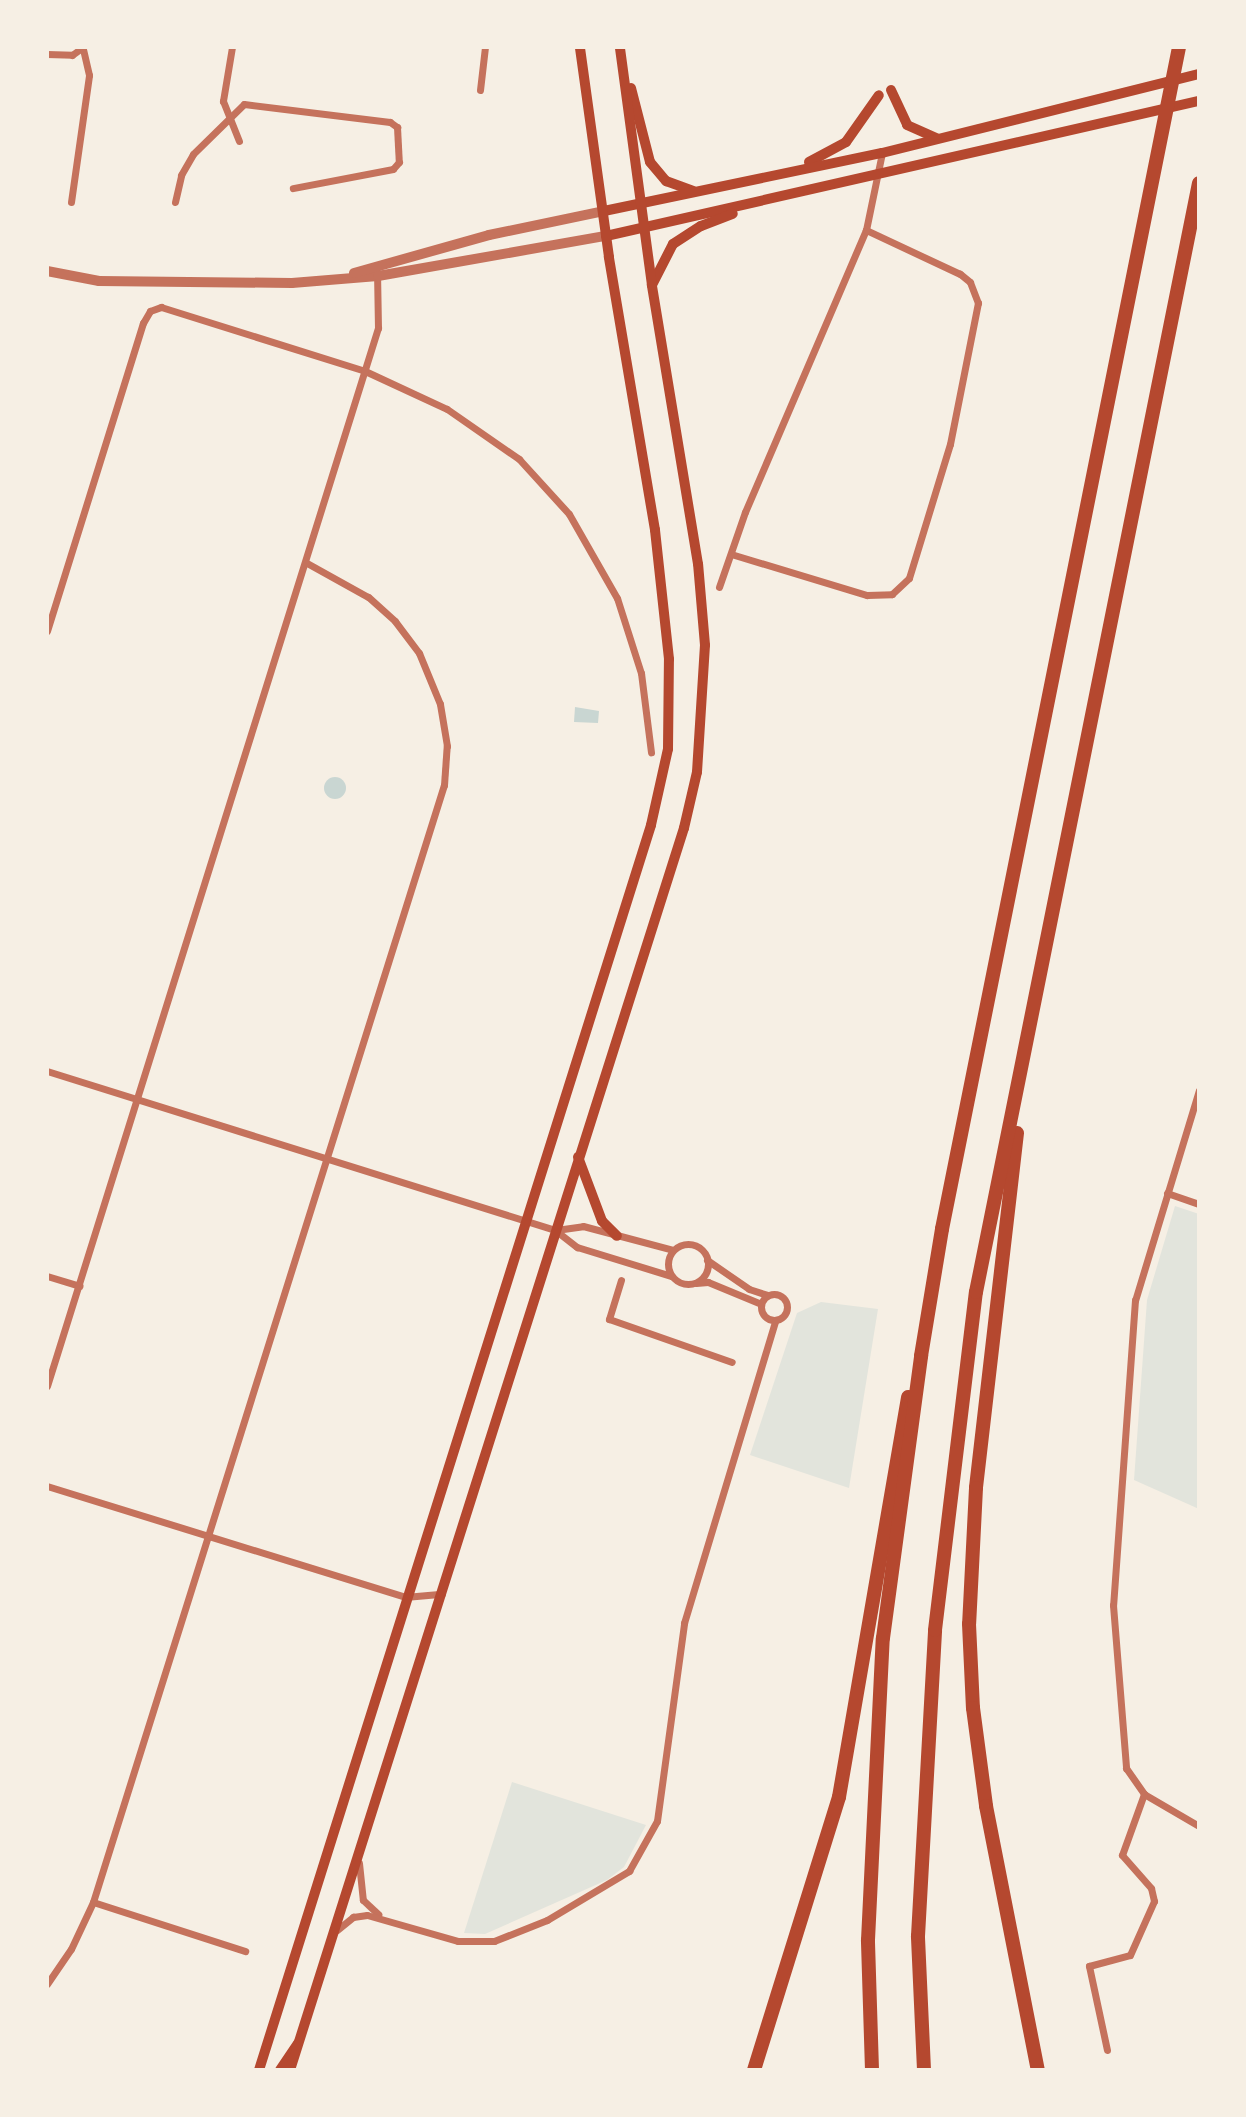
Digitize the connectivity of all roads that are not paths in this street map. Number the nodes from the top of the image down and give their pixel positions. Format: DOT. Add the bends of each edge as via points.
graph roads {
  1 [pos="232,47"];
  2 [pos="485,47"];
  3 [pos="580,47"];
  4 [pos="621,47"];
  5 [pos="1180,47"];
  6 [pos="83,48"];
  7 [pos="47,54"];
  8 [pos="1199,74"];
  9 [pos="480,90"];
  10 [pos="891,90"];
  11 [pos="879,95"];
  12 [pos="1199,101"];
  13 [pos="227,117"];
  14 [pos="940,139"];
  15 [pos="239,142"];
  16 [pos="882,153"];
  17 [pos="793,168"];
  18 [pos="881,174"];
  19 [pos="1199,183"];
  20 [pos="293,188"];
  21 [pos="695,191"];
  22 [pos="772,200"];
  23 [pos="71,202"];
  24 [pos="175,202"];
  25 [pos="641,204"];
  26 [pos="604,211"];
  27 [pos="645,229"];
  28 [pos="866,230"];
  29 [pos="606,236"];
  30 [pos="47,271"];
  31 [pos="377,271"];
  32 [pos="652,285"];
  33 [pos="365,371"];
  34 [pos="731,554"];
  35 [pos="307,563"];
  36 [pos="719,587"];
  37 [pos="47,631"];
  38 [pos="651,752"];
  39 [pos="1028,1035"];
  40 [pos="47,1071"];
  41 [pos="1199,1090"];
  42 [pos="136,1100"];
  43 [pos="328,1157"];
  44 [pos="578,1157"];
  45 [pos="1167,1193"];
  46 [pos="1199,1203"];
  47 [pos="527,1221"];
  48 [pos="555,1230"];
  49 [pos="617,1236"];
  50 [pos="673,1250"];
  51 [pos="707,1260"];
  52 [pos="47,1276"];
  53 [pos="671,1276"];
  54 [pos="621,1280"];
  55 [pos="693,1283"];
  56 [pos="79,1286"];
  57 [pos="768,1295"];
  58 [pos="761,1304"];
  59 [pos="775,1321"];
  60 [pos="921,1356"];
  61 [pos="732,1362"];
  62 [pos="47,1385"];
  63 [pos="47,1486"];
  64 [pos="208,1536"];
  65 [pos="442,1594"];
  66 [pos="405,1597"];
  67 [pos="1144,1794"];
  68 [pos="1199,1826"];
  69 [pos="359,1862"];
  70 [pos="93,1902"];
  71 [pos="380,1916"];
  72 [pos="337,1930"];
  73 [pos="245,1951"];
  74 [pos="47,1984"];
  75 [pos="300,2041"];
  76 [pos="1107,2050"];
  77 [pos="259,2070"];
  78 [pos="280,2070"];
  79 [pos="290,2070"];
  80 [pos="754,2070"];
  81 [pos="872,2070"];
  82 [pos="924,2070"];
  83 [pos="1038,2070"];
  1 -- 13 [label="street" via="223,92"];
  2 -- 9 [label="street"];
  3 -- 26 [label="main road"];
  4 -- 21 [label="main road" via="650,162 666,181"];
  4 -- 25 [label="main road"];
  5 -- 60 [label="highway" via="942,1229"];
  6 -- 7 [label="street" via="72,55"];
  6 -- 23 [label="street" via="89,75"];
  8 -- 14 [label="main road"];
  10 -- 14 [label="main road" via="907,125"];
  11 -- 17 [label="main road" via="846,142"];
  12 -- 18 [label="main road"];
  13 -- 15 [label="street"];
  13 -- 20 [label="street" via="250,102 390,122 397,127 399,162 393,169"];
  13 -- 24 [label="street" via="193,154 181,175"];
  14 -- 16 [label="main road"];
  16 -- 17 [label="main road"];
  16 -- 18 [label="street"];
  17 -- 21 [label="main road"];
  18 -- 22 [label="main road"];
  18 -- 28 [label="street"];
  19 -- 39 [label="highway"];
  21 -- 25 [label="main road"];
  22 -- 27 [label="main road"];
  22 -- 32 [label="main road" via="686,233 671,247"];
  25 -- 26 [label="main road"];
  25 -- 27 [label="main road"];
  26 -- 29 [label="main road"];
  26 -- 31 [label="street" via="489,235"];
  27 -- 29 [label="main road"];
  27 -- 32 [label="main road"];
  28 -- 34 [label="street"];
  28 -- 34 [label="street" via="960,274 970,282 978,303 950,443 909,578 892,594 867,595"];
  29 -- 31 [label="street"];
  29 -- 47 [label="main road" via="663,594 669,659 668,749 651,825"];
  30 -- 31 [label="street" via="99,281 239,285"];
  31 -- 33 [label="street" via="380,320"];
  32 -- 44 [label="main road" via="698,564 705,645 702,729 684,828"];
  33 -- 35 [label="street"];
  33 -- 37 [label="street" via="161,307 150,310"];
  33 -- 38 [label="street" via="447,409 496,439 569,514 617,597 629,630 641,673"];
  34 -- 36 [label="street"];
  35 -- 42 [label="street"];
  35 -- 43 [label="street" via="368,597 407,634 434,684 447,746 435,817"];
  39 -- 82 [label="highway" via="976,1292 935,1630 918,1936"];
  39 -- 83 [label="highway" via="976,1488 970,1624 973,1708 986,1805"];
  40 -- 42 [label="street"];
  41 -- 45 [label="street"];
  42 -- 43 [label="street"];
  42 -- 56 [label="street"];
  43 -- 47 [label="street"];
  43 -- 64 [label="street"];
  44 -- 48 [label="main road"];
  44 -- 49 [label="main road" via="602,1221"];
  45 -- 46 [label="street"];
  45 -- 67 [label="street" via="1135,1300 1114,1570 1124,1759 1130,1778"];
  47 -- 48 [label="street"];
  47 -- 66 [label="main road"];
  48 -- 49 [label="street" via="583,1226"];
  48 -- 53 [label="street" via="577,1247"];
  48 -- 65 [label="main road"];
  49 -- 50 [label="street"];
  50 -- 51 [label="street" via="693,1245"];
  50 -- 53 [label="street" via="668,1260"];
  51 -- 55 [label="street" via="706,1271"];
  51 -- 57 [label="street" via="749,1289"];
  52 -- 56 [label="street"];
  53 -- 55 [label="street"];
  54 -- 61 [label="street" via="609,1319"];
  55 -- 58 [label="street" via="708,1282"];
  56 -- 62 [label="street"];
  57 -- 58 [label="street"];
  57 -- 59 [label="street" via="780,1295 787,1304 786,1313"];
  58 -- 59 [label="street" via="763,1315"];
  59 -- 71 [label="street" via="684,1623 657,1821 645,1847 619,1880 547,1920 494,1941 458,1941"];
  60 -- 80 [label="highway" via="900,1429 839,1797"];
  60 -- 81 [label="highway" via="883,1638 868,1940"];
  63 -- 64 [label="street"];
  64 -- 66 [label="street"];
  64 -- 70 [label="street"];
  65 -- 66 [label="street"];
  65 -- 69 [label="main road"];
  66 -- 77 [label="main road"];
  67 -- 68 [label="street"];
  67 -- 76 [label="street" via="1122,1855 1152,1888 1154,1900 1130,1955 1089,1966"];
  69 -- 71 [label="street" via="363,1900"];
  69 -- 72 [label="main road"];
  70 -- 73 [label="street"];
  70 -- 74 [label="street" via="71,1949"];
  71 -- 72 [label="street" via="353,1917"];
  72 -- 75 [label="main road"];
  75 -- 78 [label="main road"];
  75 -- 79 [label="main road"];
}
